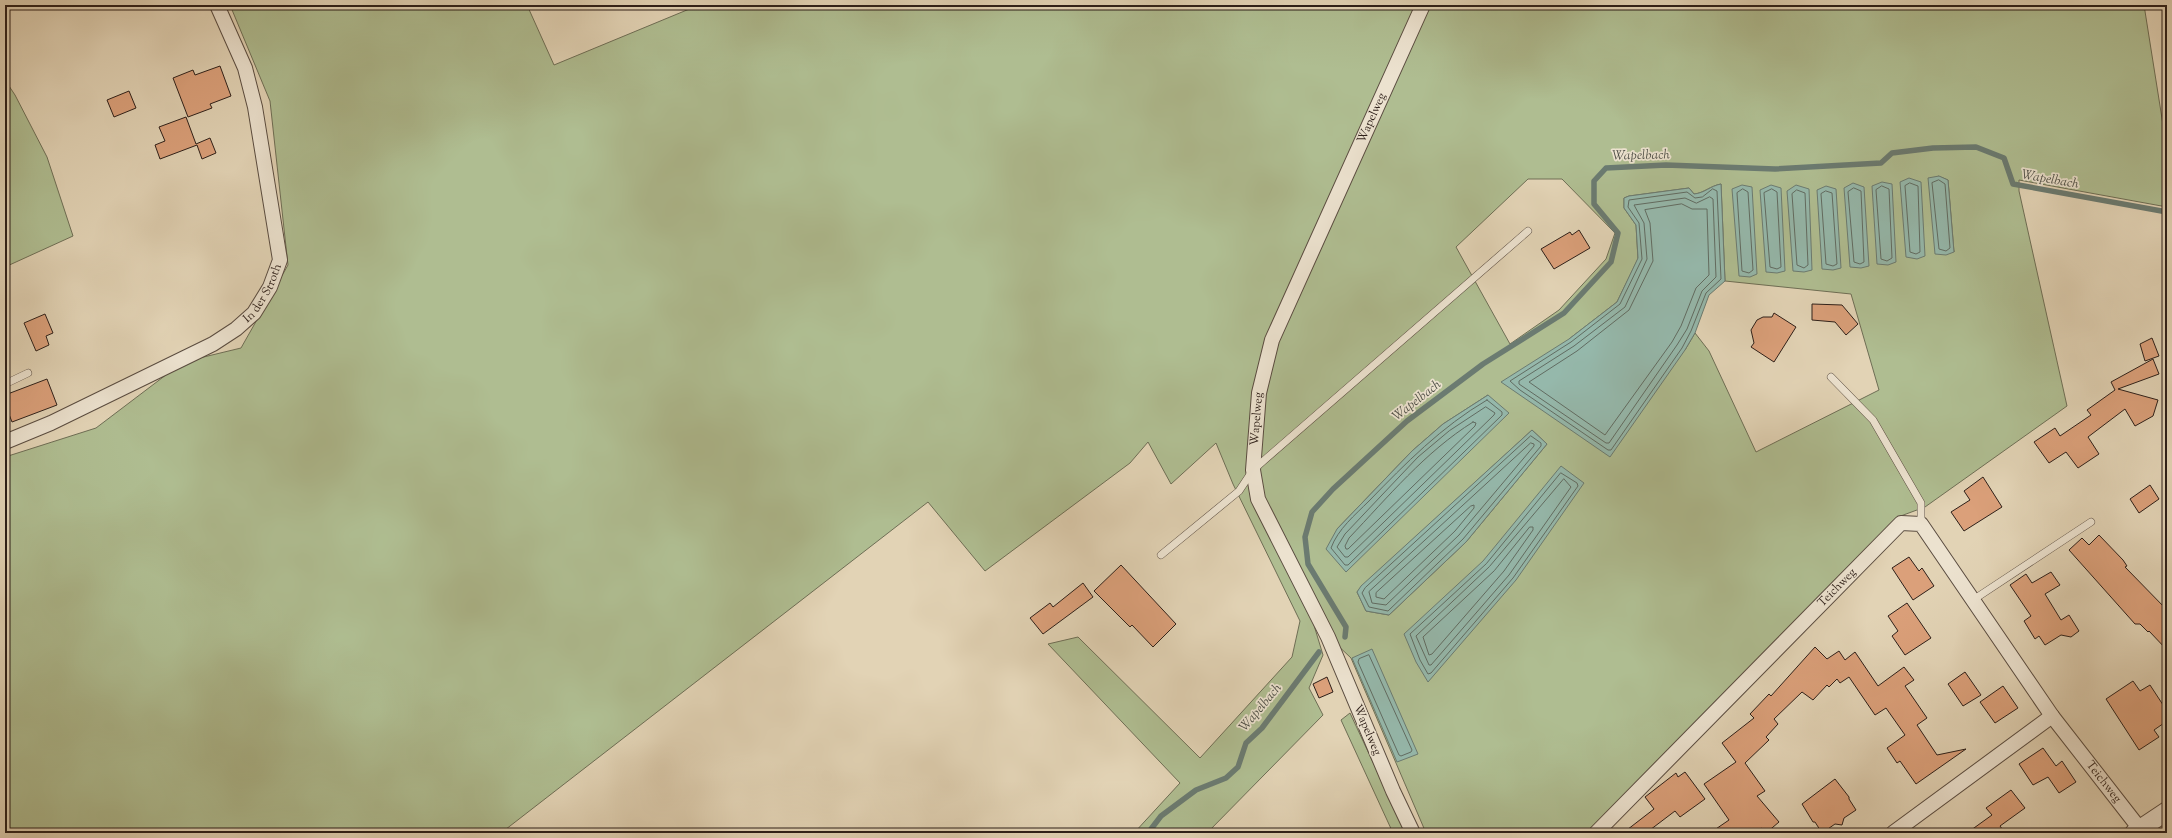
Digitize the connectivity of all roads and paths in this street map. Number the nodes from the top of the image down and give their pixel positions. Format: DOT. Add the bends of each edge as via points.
graph roads {
  1 [pos="217,5"];
  2 [pos="1423,5"];
  3 [pos="1528,231"];
  4 [pos="28,373"];
  5 [pos="1831,377"];
  6 [pos="5,384"];
  7 [pos="5,442"];
  8 [pos="1253,470"];
  9 [pos="2091,522"];
  10 [pos="1921,524"];
  11 [pos="1161,555"];
  12 [pos="1973,600"];
  13 [pos="2052,716"];
  14 [pos="2167,811"];
  15 [pos="2137,831"];
  16 [pos="1413,833"];
  17 [pos="1596,833"];
  18 [pos="1893,833"];
  1 -- 7 [label="street, In der Stroth" via="245,68 255,107 280,260 270,287 254,313 213,344 51,423"];
  2 -- 8 [label="street, Wapelweg" via="1272,340 1259,393"];
  3 -- 8 [label="lane"];
  4 -- 6 [label="lane"];
  5 -- 10 [label="lane" via="1873,420 1921,503"];
  8 -- 11 [label="lane" via="1239,491"];
  8 -- 16 [label="street, Wapelweg" via="1258,498 1328,637"];
  9 -- 12 [label="lane"];
  10 -- 12 [label="street, Teichweg"];
  10 -- 17 [label="street, Teichweg" via="1902,523"];
  12 -- 13 [label="street, Teichweg"];
  13 -- 15 [label="street, Teichweg"];
  13 -- 18 [label="street"];
  14 -- 15 [label="street"];
}
